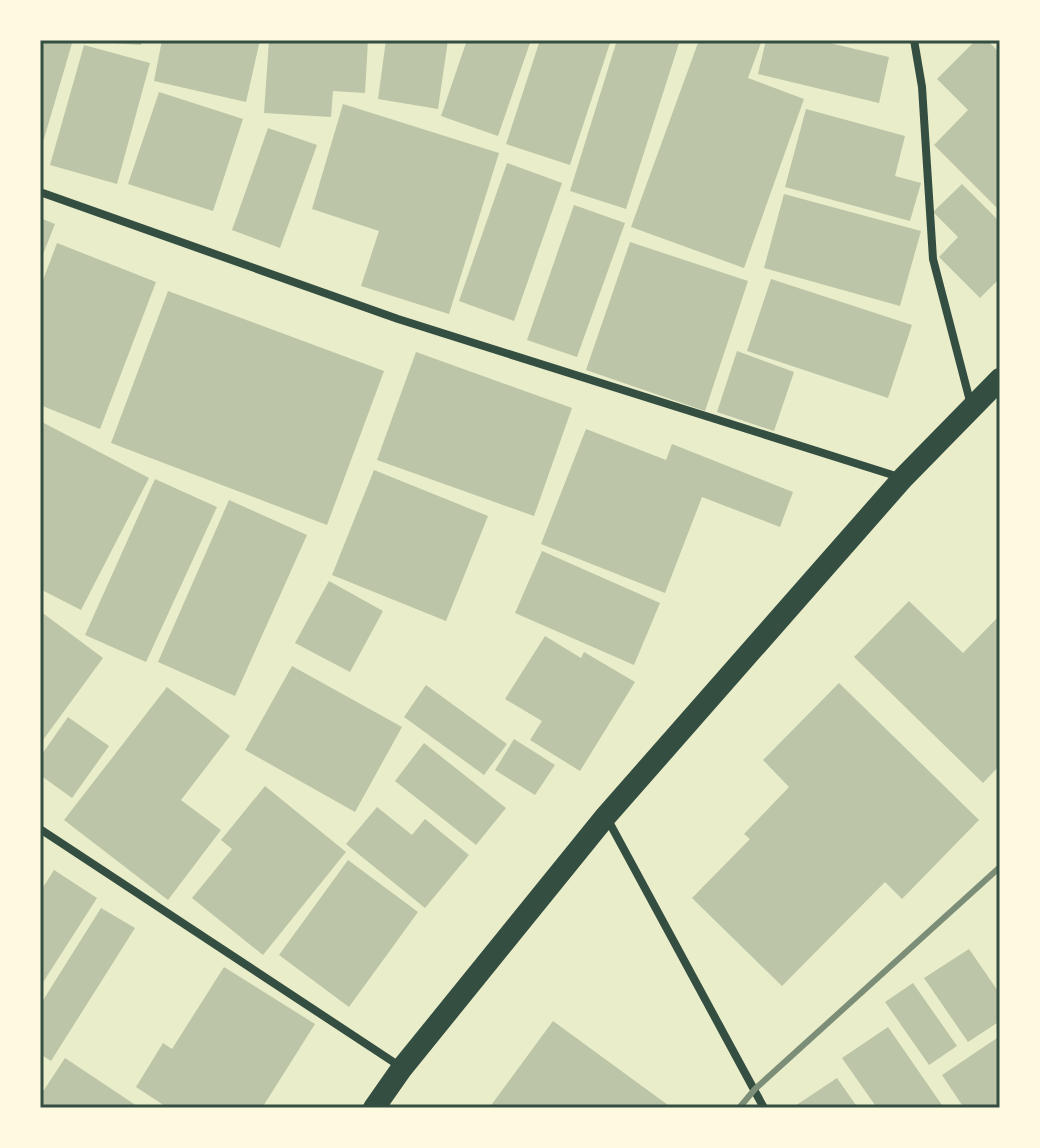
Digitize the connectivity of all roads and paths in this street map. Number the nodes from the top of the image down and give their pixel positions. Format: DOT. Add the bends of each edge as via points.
graph roads {
  1 [pos="914,40"];
  2 [pos="40,192"];
  3 [pos="1000,379"];
  4 [pos="972,407"];
  5 [pos="903,478"];
  6 [pos="606,816"];
  7 [pos="40,829"];
  8 [pos="402,1068"];
  9 [pos="374,1108"];
  10 [pos="764,1108"];
  1 -- 4 [label="street" via="933,259"];
  2 -- 5 [label="street" via="398,319"];
  3 -- 4 [label="highway"];
  4 -- 5 [label="highway"];
  5 -- 6 [label="highway"];
  6 -- 8 [label="highway"];
  6 -- 10 [label="street"];
  7 -- 8 [label="street"];
  8 -- 9 [label="highway"];
}
